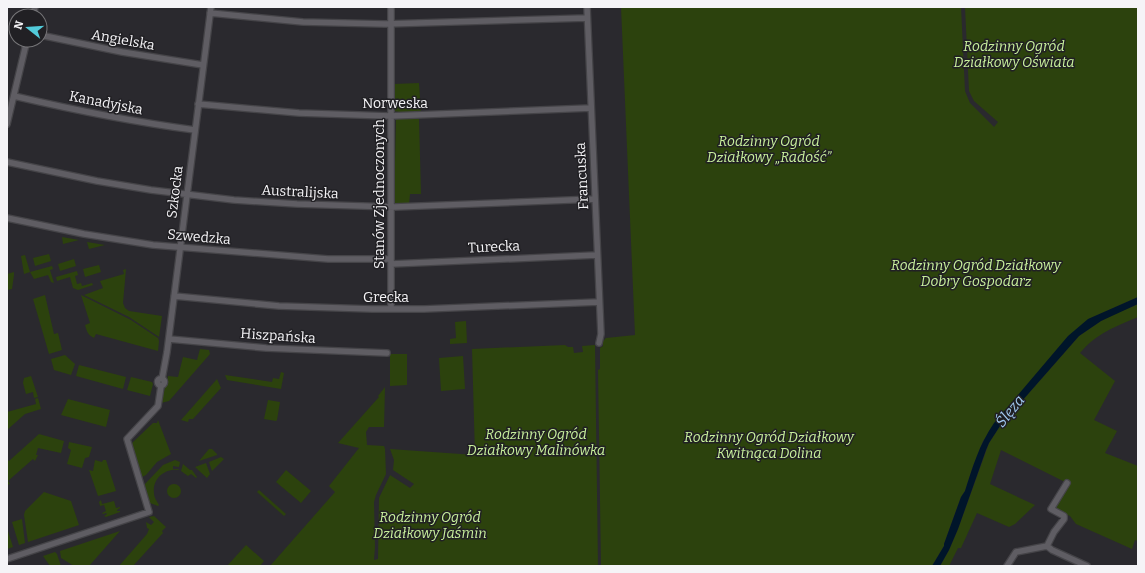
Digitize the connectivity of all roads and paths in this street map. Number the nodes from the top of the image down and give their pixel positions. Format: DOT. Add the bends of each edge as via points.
graph roads {
  1 [pos="211,7"];
  2 [pos="390,7"];
  3 [pos="587,7"];
  4 [pos="210,14"];
  5 [pos="587,18"];
  6 [pos="391,24"];
  7 [pos="48,37"];
  8 [pos="25,48"];
  9 [pos="203,65"];
  10 [pos="14,96"];
  11 [pos="198,104"];
  12 [pos="591,108"];
  13 [pos="390,116"];
  14 [pos="7,124"];
  15 [pos="195,130"];
  16 [pos="7,162"];
  17 [pos="187,194"];
  18 [pos="595,200"];
  19 [pos="390,207"];
  20 [pos="7,218"];
  21 [pos="180,248"];
  22 [pos="598,255"];
  23 [pos="391,262"];
  24 [pos="174,296"];
  25 [pos="599,302"];
  26 [pos="391,309"];
  27 [pos="169,338"];
  28 [pos="599,343"];
  29 [pos="386,353"];
  30 [pos="1067,483"];
  31 [pos="1048,546"];
  32 [pos="7,559"];
  33 [pos="1007,566"];
  34 [pos="1087,566"];
  1 -- 4 [label="street, Szkocka"];
  2 -- 6 [label="street, Stanów Zjednoczonych"];
  3 -- 5 [label="street, Francuska"];
  4 -- 6 [label="street" via="306,22"];
  4 -- 9 [label="street, Szkocka"];
  5 -- 6 [label="street"];
  5 -- 12 [label="street, Francuska"];
  6 -- 13 [label="street, Stanów Zjednoczonych"];
  7 -- 9 [label="street, Angielska"];
  8 -- 10 [label="street"];
  9 -- 11 [label="street, Szkocka"];
  10 -- 14 [label="street"];
  10 -- 15 [label="street, Kanadyjska" via="125,119"];
  11 -- 13 [label="street, Norweska" via="298,113"];
  11 -- 15 [label="street, Szkocka"];
  12 -- 13 [label="street, Norweska"];
  12 -- 18 [label="street, Francuska"];
  13 -- 19 [label="street, Stanów Zjednoczonych"];
  15 -- 17 [label="street, Szkocka"];
  16 -- 17 [label="street, Australijska" via="97,181"];
  17 -- 19 [label="street, Australijska" via="297,204"];
  17 -- 21 [label="street, Szkocka"];
  18 -- 19 [label="street, Australijska"];
  18 -- 22 [label="street, Francuska"];
  19 -- 23 [label="street, Stanów Zjednoczonych"];
  20 -- 21 [label="street, Szwedzka" via="121,240"];
  21 -- 23 [label="street, Szwedzka"];
  21 -- 24 [label="street, Szkocka"];
  22 -- 23 [label="street, Turecka"];
  22 -- 25 [label="street, Francuska"];
  23 -- 26 [label="street, Stanów Zjednoczonych"];
  24 -- 26 [label="street, Grecka" via="292,307"];
  24 -- 27 [label="street, Szkocka"];
  25 -- 26 [label="street, Grecka"];
  25 -- 28 [label="street, Francuska"];
  27 -- 29 [label="street, Hiszpańska" via="266,348"];
  27 -- 32 [label="street, Szkocka" via="162,379 164,383 160,386 158,406 127,439 150,512"];
  30 -- 31 [label="street" via="1051,509 1064,516 1064,519"];
  31 -- 33 [label="street" via="1016,552"];
  31 -- 34 [label="street"];
}
